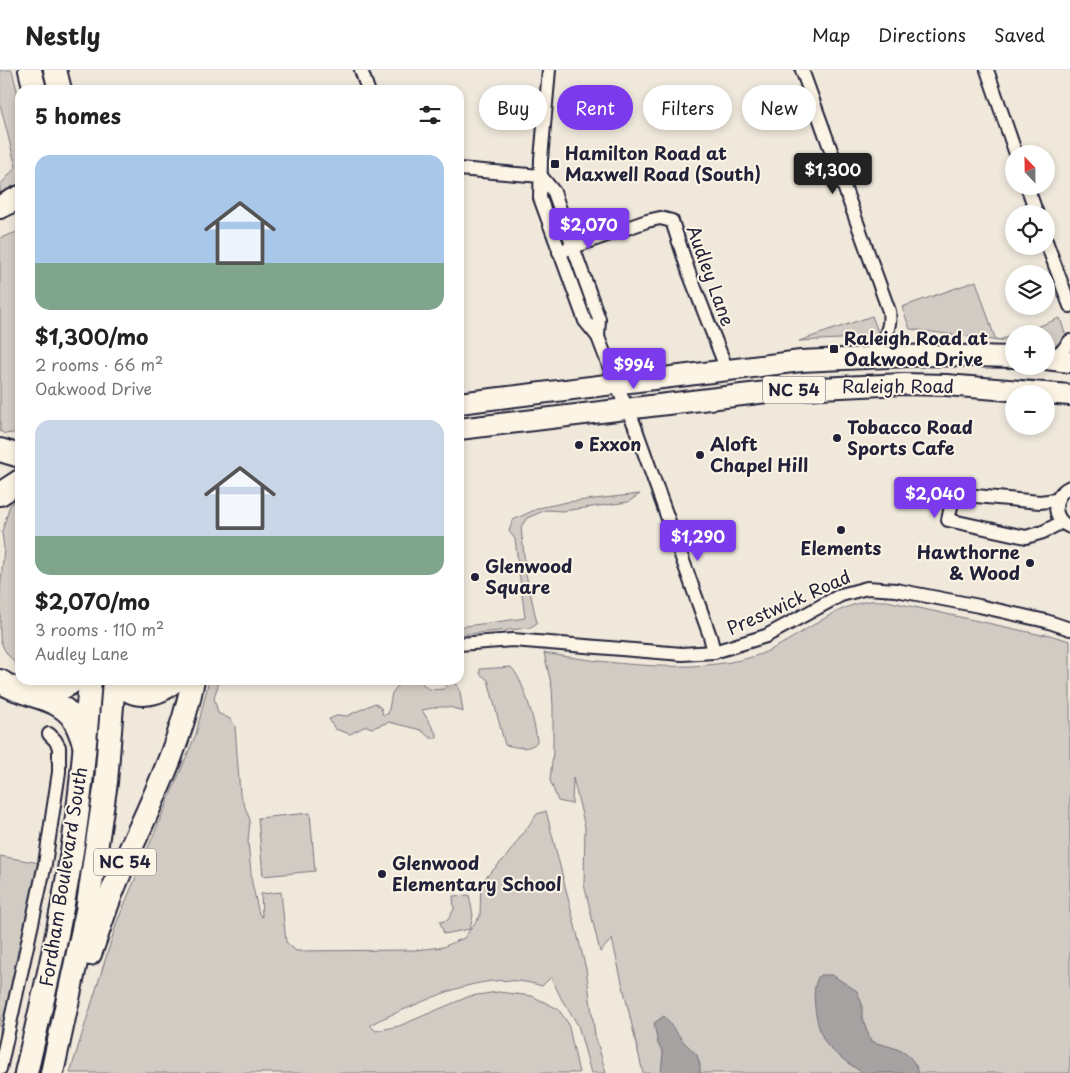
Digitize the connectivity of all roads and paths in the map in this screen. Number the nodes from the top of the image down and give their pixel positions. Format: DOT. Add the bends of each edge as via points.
graph roads {
  1 [pos="30,70"];
  2 [pos="55,70"];
  3 [pos="360,70"];
  4 [pos="549,70"];
  5 [pos="802,70"];
  6 [pos="987,70"];
  7 [pos="34,85"];
  8 [pos="59,85"];
  9 [pos="366,85"];
  10 [pos="1013,145"];
  11 [pos="464,169"];
  12 [pos="541,176"];
  13 [pos="15,200"];
  14 [pos="0,207"];
  15 [pos="15,213"];
  16 [pos="0,220"];
  17 [pos="573,247"];
  18 [pos="559,252"];
  19 [pos="1051,255"];
  20 [pos="1070,306"];
  21 [pos="598,337"];
  22 [pos="1070,341"];
  23 [pos="1055,354"];
  24 [pos="1005,357"];
  25 [pos="862,358"];
  26 [pos="1055,360"];
  27 [pos="1070,362"];
  28 [pos="727,370"];
  29 [pos="616,384"];
  30 [pos="1070,395"];
  31 [pos="464,402"];
  32 [pos="627,408"];
  33 [pos="464,428"];
  34 [pos="0,450"];
  35 [pos="15,454"];
  36 [pos="15,484"];
  37 [pos="1070,487"];
  38 [pos="0,494"];
  39 [pos="1056,500"];
  40 [pos="1066,524"];
  41 [pos="1070,629"];
  42 [pos="464,644"];
  43 [pos="714,652"];
  44 [pos="0,668"];
  45 [pos="15,679"];
  46 [pos="0,680"];
  47 [pos="33,685"];
  48 [pos="67,685"];
  49 [pos="90,685"];
  50 [pos="115,685"];
  51 [pos="120,685"];
  52 [pos="170,685"];
  53 [pos="192,685"];
  54 [pos="49,734"];
  55 [pos="85,747"];
  56 [pos="59,1044"];
  57 [pos="0,1069"];
  58 [pos="26,1073"];
  59 [pos="52,1073"];
  1 -- 7 [label="highway"];
  2 -- 8 [label="highway"];
  3 -- 9 [label="street"];
  4 -- 12 [label="street"];
  5 -- 25 [label="street" via="889,311 886,336 874,351"];
  6 -- 10 [label="street"];
  11 -- 12 [label="street"];
  12 -- 17 [label="street" via="554,192"];
  12 -- 18 [label="street" via="540,198"];
  13 -- 14 [label="highway"];
  15 -- 16 [label="highway"];
  17 -- 18 [label="street, Audley Lane"];
  17 -- 21 [label="street" via="599,320"];
  17 -- 28 [label="street, Audley Lane" via="647,220 660,218 672,221"];
  18 -- 21 [label="street" via="585,322"];
  19 -- 20 [label="street"];
  21 -- 29 [label="street"];
  22 -- 23 [label="street" via="1064,350"];
  24 -- 25 [label="main road, Raleigh Road / NC 54"];
  25 -- 28 [label="main road, Raleigh Road / NC 54"];
  26 -- 27 [label="main road"];
  28 -- 29 [label="main road, Raleigh Road / NC 54"];
  29 -- 31 [label="main road, Raleigh Road / NC 54"];
  29 -- 32 [label="street"];
  30 -- 32 [label="main road, Raleigh Road / NC 54" via="904,384 767,392"];
  32 -- 33 [label="main road, Raleigh Road / NC 54"];
  32 -- 43 [label="street"];
  34 -- 35 [label="highway"];
  36 -- 38 [label="highway"];
  37 -- 39 [label="street"];
  39 -- 40 [label="street" via="1057,513"];
  39 -- 40 [label="street" via="1040,502 954,494 948,520 1026,537"];
  41 -- 43 [label="street, Prestwick Road" via="980,606 896,590 867,588 841,595 766,636"];
  42 -- 43 [label="street, Prestwick Road" via="513,640 682,654"];
  44 -- 45 [label="highway"];
  46 -- 55 [label="highway" via="18,691 64,708 77,724"];
  47 -- 48 [label="highway" via="60,688"];
  49 -- 55 [label="highway, Fordham Boulevard South"];
  50 -- 56 [label="highway, Fordham Boulevard South" via="106,782 87,911"];
  51 -- 52 [label="highway" via="144,696"];
  53 -- 56 [label="highway, NC 54" via="178,738 116,883"];
  54 -- 57 [label="street" via="58,747 59,772 45,864"];
  55 -- 58 [label="highway, Fordham Boulevard South" via="59,924"];
  56 -- 59 [label="highway, Fordham Boulevard South"];
}
